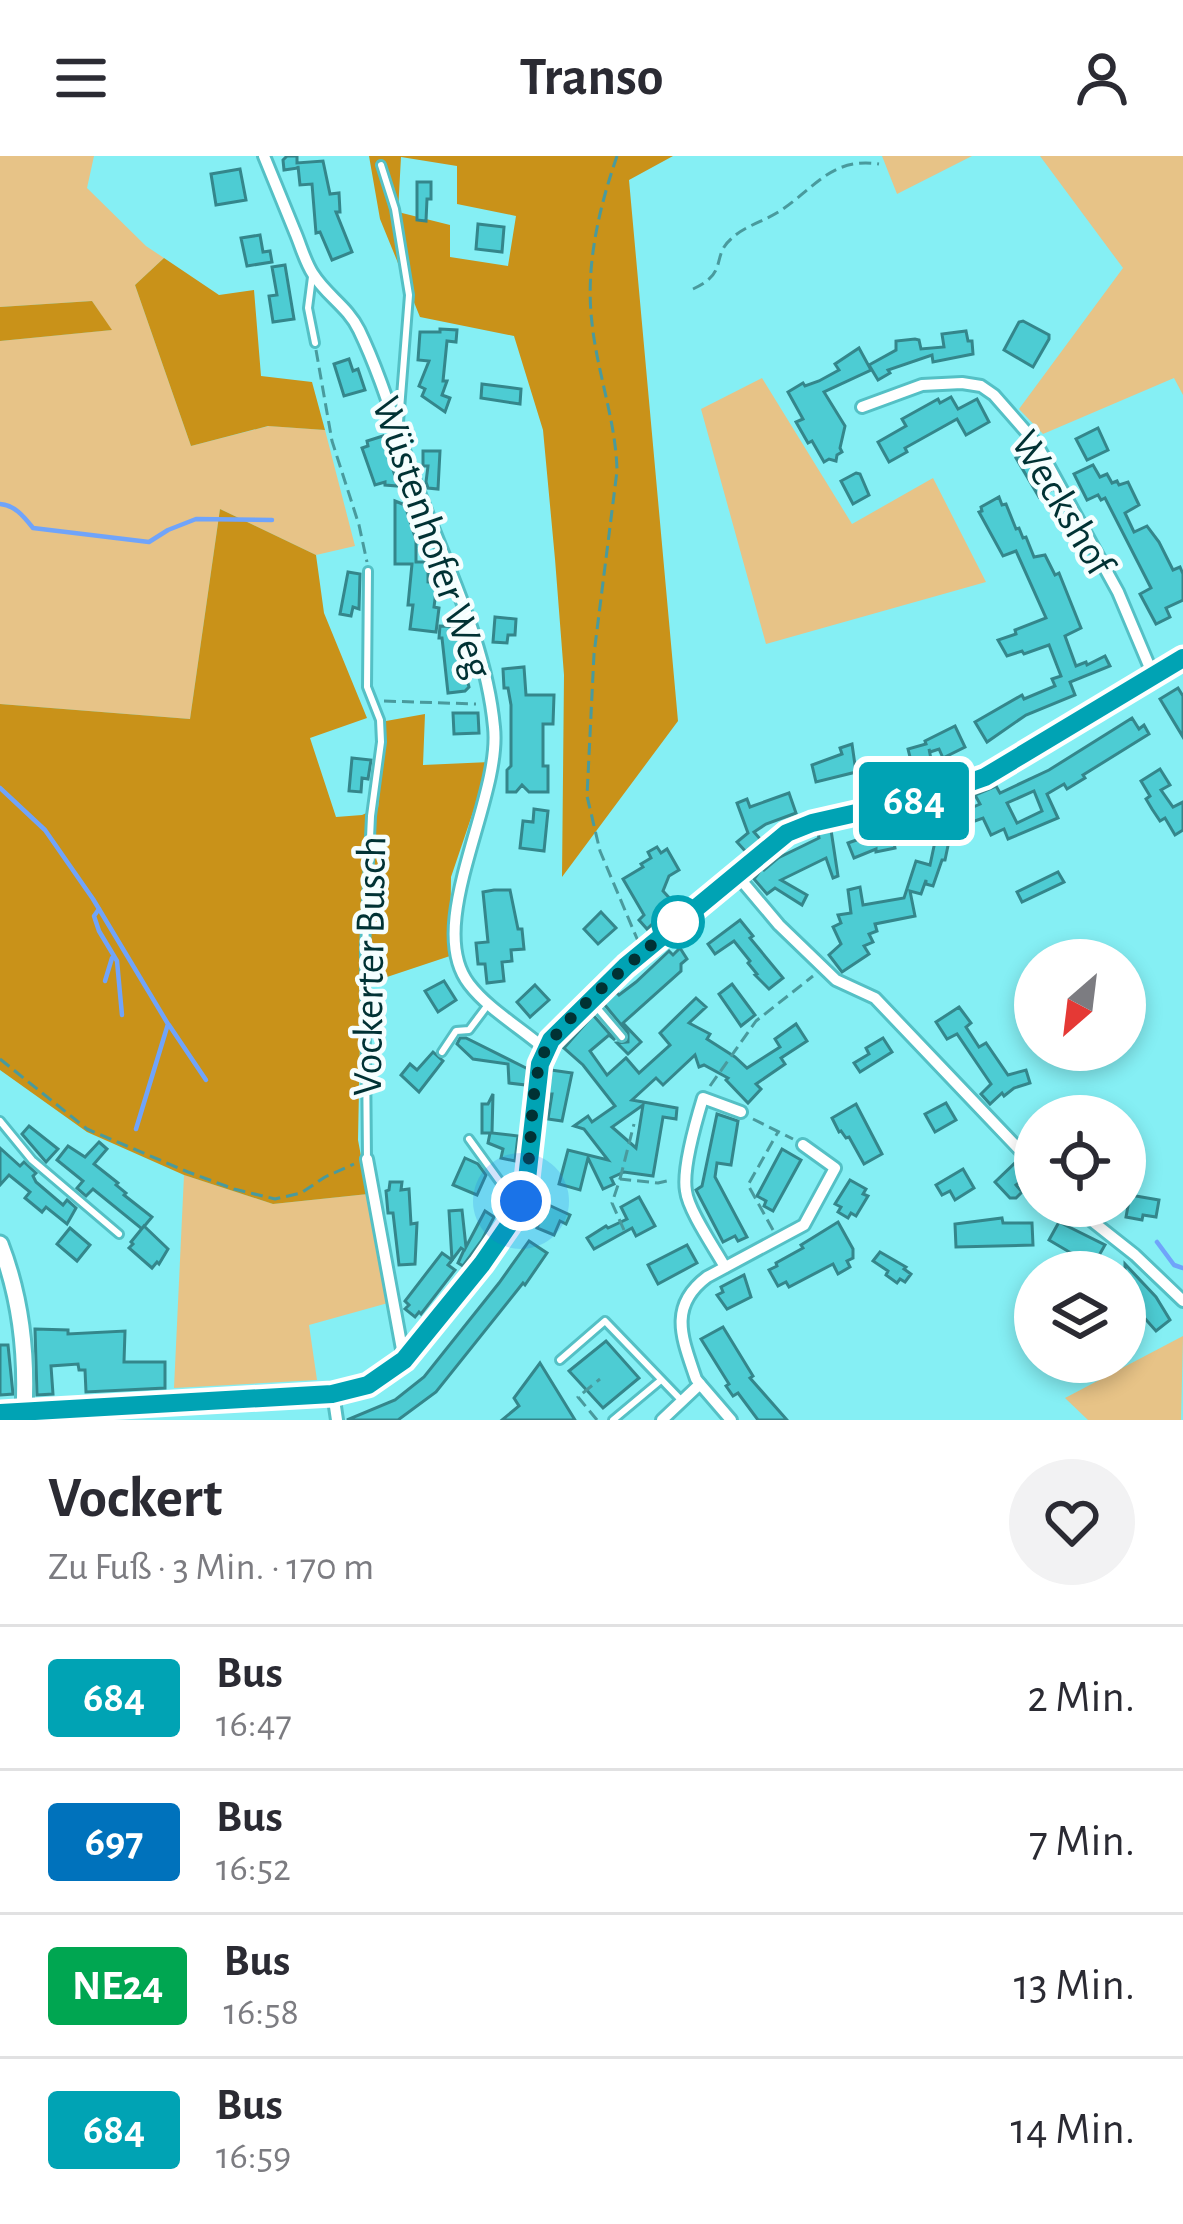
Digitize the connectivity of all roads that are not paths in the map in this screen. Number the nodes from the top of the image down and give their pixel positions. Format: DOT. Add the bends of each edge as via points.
graph roads {
  1 [pos="264,156"];
  2 [pos="381,165"];
  3 [pos="312,273"];
  4 [pos="315,343"];
  5 [pos="862,407"];
  6 [pos="398,427"];
  7 [pos="368,571"];
  8 [pos="1183,658"];
  9 [pos="1153,675"];
  10 [pos="736,874"];
  11 [pos="590,1001"];
  12 [pos="490,1003"];
  13 [pos="622,1037"];
  14 [pos="545,1049"];
  15 [pos="442,1052"];
  16 [pos="741,1112"];
  17 [pos="0,1121"];
  18 [pos="469,1139"];
  19 [pos="1014,1144"];
  20 [pos="803,1145"];
  21 [pos="367,1159"];
  22 [pos="518,1207"];
  23 [pos="1099,1227"];
  24 [pos="119,1234"];
  25 [pos="0,1244"];
  26 [pos="724,1268"];
  27 [pos="1183,1301"];
  28 [pos="404,1360"];
  29 [pos="560,1360"];
  30 [pos="662,1379"];
  31 [pos="700,1384"];
  32 [pos="332,1394"];
  33 [pos="682,1401"];
  34 [pos="0,1413"];
  35 [pos="25,1415"];
  36 [pos="337,1420"];
  37 [pos="613,1420"];
  38 [pos="662,1420"];
  39 [pos="731,1420"];
  1 -- 3 [label="street, Wüstenhofer Weg"];
  2 -- 6 [label="lane" via="409,296"];
  3 -- 4 [label="lane"];
  3 -- 6 [label="street, Wüstenhofer Weg" via="352,316"];
  5 -- 9 [label="street, Weckshof" via="922,385 962,383 994,395 1036,443 1118,592"];
  6 -- 12 [label="street, Wüstenhofer Weg" via="481,654 494,726 494,768 461,875 455,956"];
  7 -- 21 [label="lane, Vockerter Busch" via="365,668 381,742 364,948"];
  8 -- 9 [label="street"];
  9 -- 10 [label="street" via="985,777 802,827"];
  10 -- 11 [label="street"];
  10 -- 19 [label="street" via="836,980 875,998"];
  11 -- 13 [label="lane"];
  11 -- 14 [label="street"];
  12 -- 14 [label="street, Wüstenhofer Weg"];
  12 -- 15 [label="lane"];
  14 -- 22 [label="street"];
  16 -- 26 [label="street" via="703,1098 686,1176 688,1199"];
  17 -- 24 [label="lane" via="32,1160"];
  18 -- 22 [label="lane"];
  20 -- 26 [label="street" via="835,1171 804,1225"];
  21 -- 28 [label="street, Vockerter Busch"];
  22 -- 28 [label="street"];
  23 -- 27 [label="street"];
  25 -- 35 [label="main road" via="20,1314"];
  26 -- 31 [label="street" via="692,1290 681,1317"];
  28 -- 32 [label="street" via="368,1385"];
  29 -- 30 [label="lane" via="605,1321"];
  30 -- 33 [label="lane"];
  30 -- 37 [label="lane"];
  31 -- 33 [label="street"];
  31 -- 39 [label="street"];
  32 -- 35 [label="street"];
  32 -- 36 [label="street"];
  33 -- 38 [label="street"];
  34 -- 35 [label="main road"];
}
